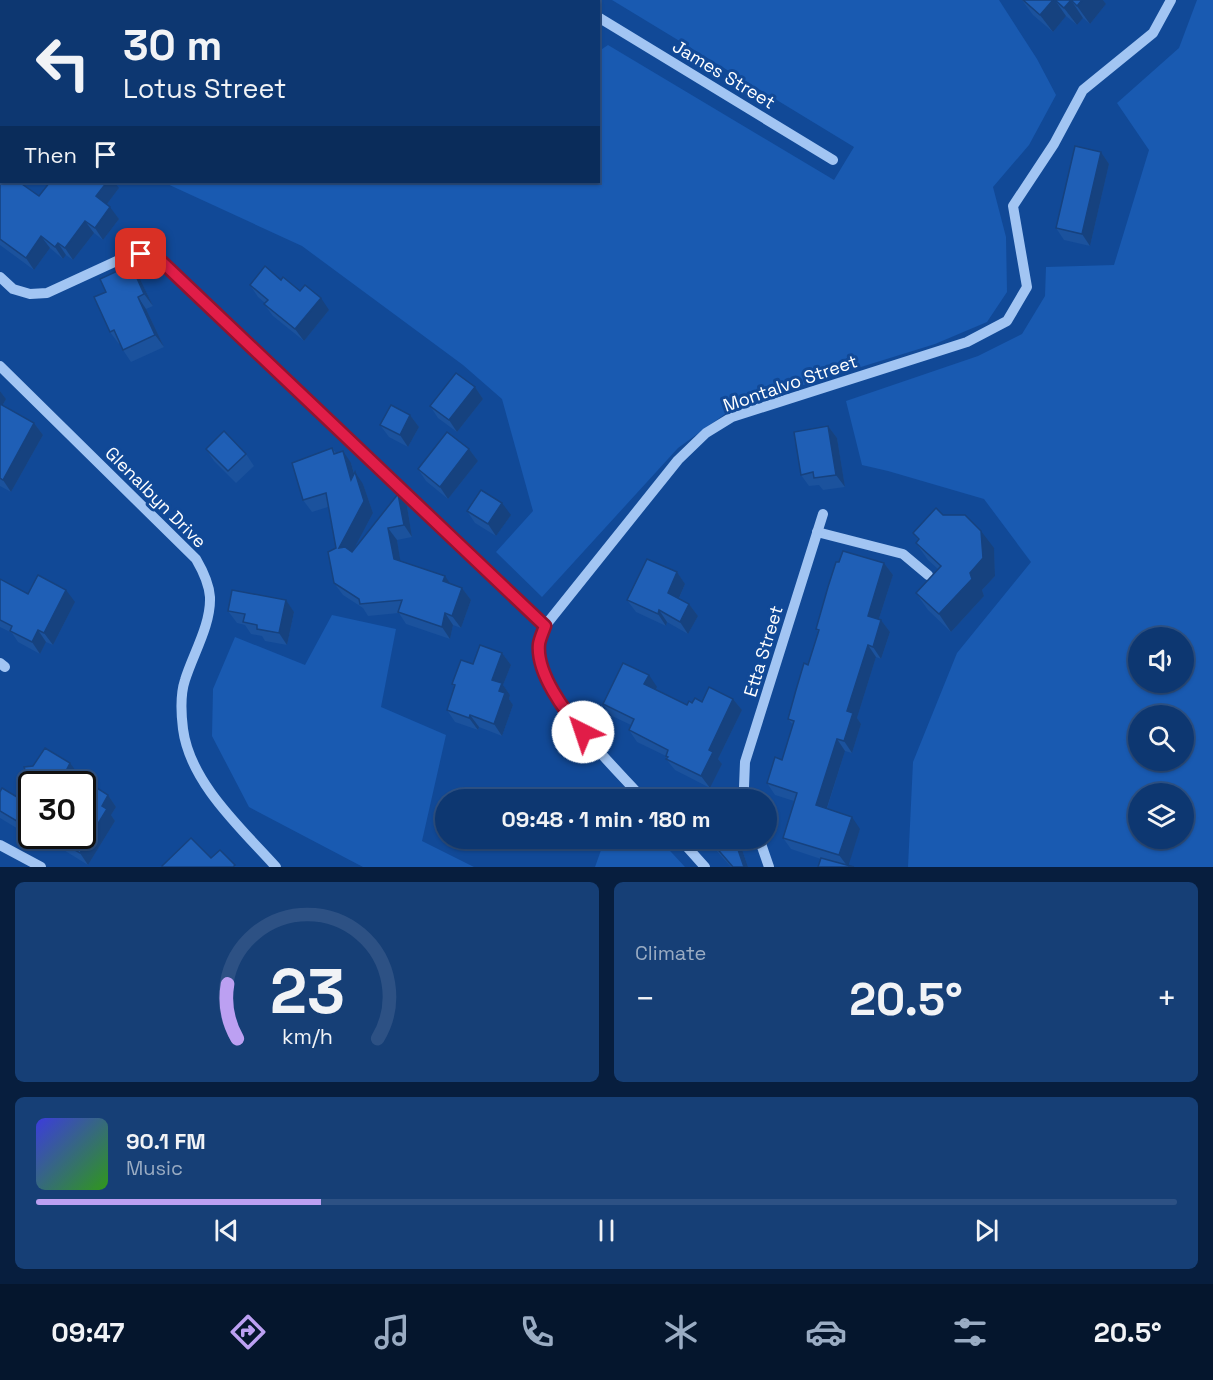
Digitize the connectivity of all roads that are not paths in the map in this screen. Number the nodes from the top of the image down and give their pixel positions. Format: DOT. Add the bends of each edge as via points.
graph roads {
  1 [pos="1171,0"];
  2 [pos="600,18"];
  3 [pos="833,160"];
  4 [pos="0,277"];
  5 [pos="0,366"];
  6 [pos="823,514"];
  7 [pos="817,532"];
  8 [pos="928,575"];
  9 [pos="545,626"];
  10 [pos="634,789"];
  11 [pos="744,789"];
  12 [pos="0,845"];
  13 [pos="689,849"];
  14 [pos="763,849"];
  15 [pos="41,867"];
  16 [pos="276,867"];
  17 [pos="705,867"];
  18 [pos="769,867"];
  1 -- 9 [label="street, Montalvo Street" via="1153,33 1083,90 1054,144 1013,206 1027,287 1007,321 967,342 732,417 706,433 678,460"];
  2 -- 3 [label="street, James Street"];
  4 -- 9 [label="street" via="13,288 30,294 47,293 121,259 141,254 162,262"];
  5 -- 16 [label="street, Glenalbyn Drive" via="196,559 206,577 210,598 184,682 183,731 190,757 212,795"];
  6 -- 7 [label="street, Etta Street"];
  7 -- 8 [label="street" via="903,554"];
  7 -- 11 [label="street, Etta Street" via="746,762"];
  9 -- 10 [label="street" via="539,645 556,699"];
  12 -- 15 [label="street"];
  13 -- 17 [label="street"];
  14 -- 18 [label="street"];
}
